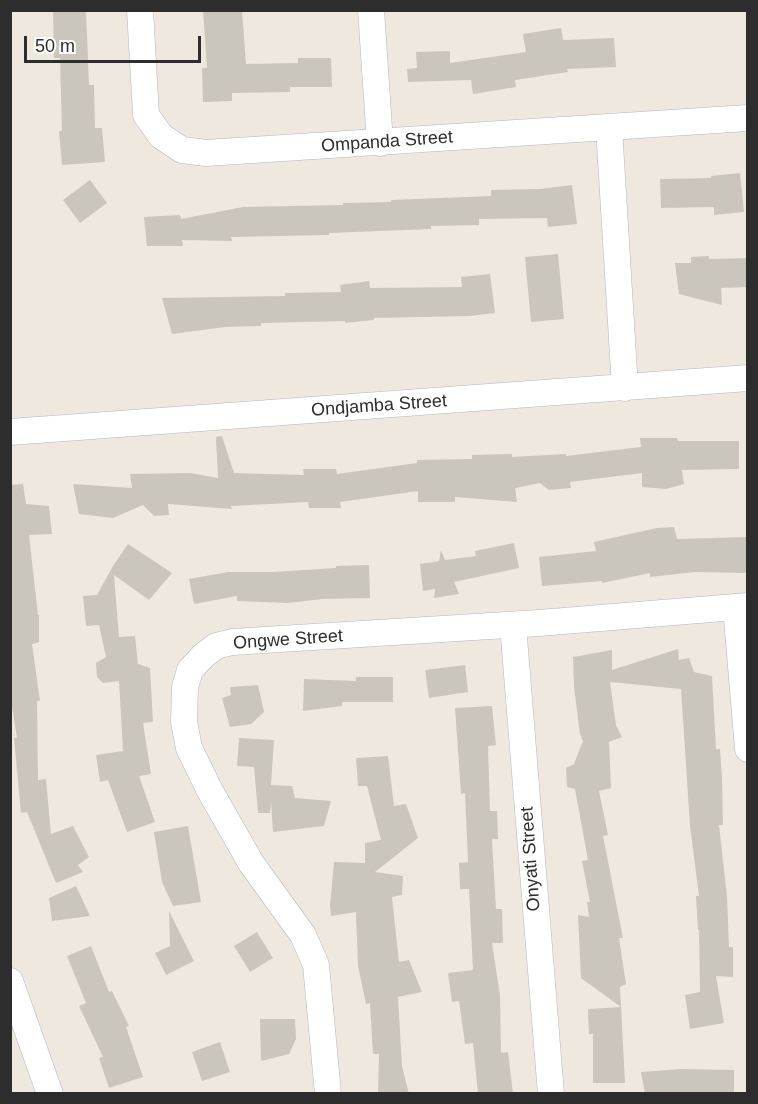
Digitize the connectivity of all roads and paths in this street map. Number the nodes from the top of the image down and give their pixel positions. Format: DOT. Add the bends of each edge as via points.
graph roads {
  1 [pos="140,10"];
  2 [pos="371,10"];
  3 [pos="747,118"];
  4 [pos="609,128"];
  5 [pos="380,142"];
  6 [pos="747,378"];
  7 [pos="625,388"];
  8 [pos="10,432"];
  9 [pos="742,606"];
  10 [pos="513,624"];
  11 [pos="747,749"];
  12 [pos="10,981"];
  13 [pos="50,1094"];
  14 [pos="328,1094"];
  15 [pos="550,1094"];
  1 -- 5 [label="street, Ompanda Street" via="146,115 161,136 182,150 206,153"];
  2 -- 5 [label="street"];
  3 -- 4 [label="street, Ompanda Street"];
  4 -- 5 [label="street, Ompanda Street"];
  4 -- 7 [label="street"];
  6 -- 7 [label="street, Ondjamba Street"];
  7 -- 8 [label="street, Ondjamba Street"];
  9 -- 10 [label="street, Ongwe Street"];
  9 -- 11 [label="street"];
  10 -- 14 [label="street, Ongwe Street" via="232,642 216,646 190,670 185,687 184,722 189,748 251,863 303,935 316,965"];
  10 -- 15 [label="street, Onyati Street"];
  12 -- 13 [label="street"];
}
